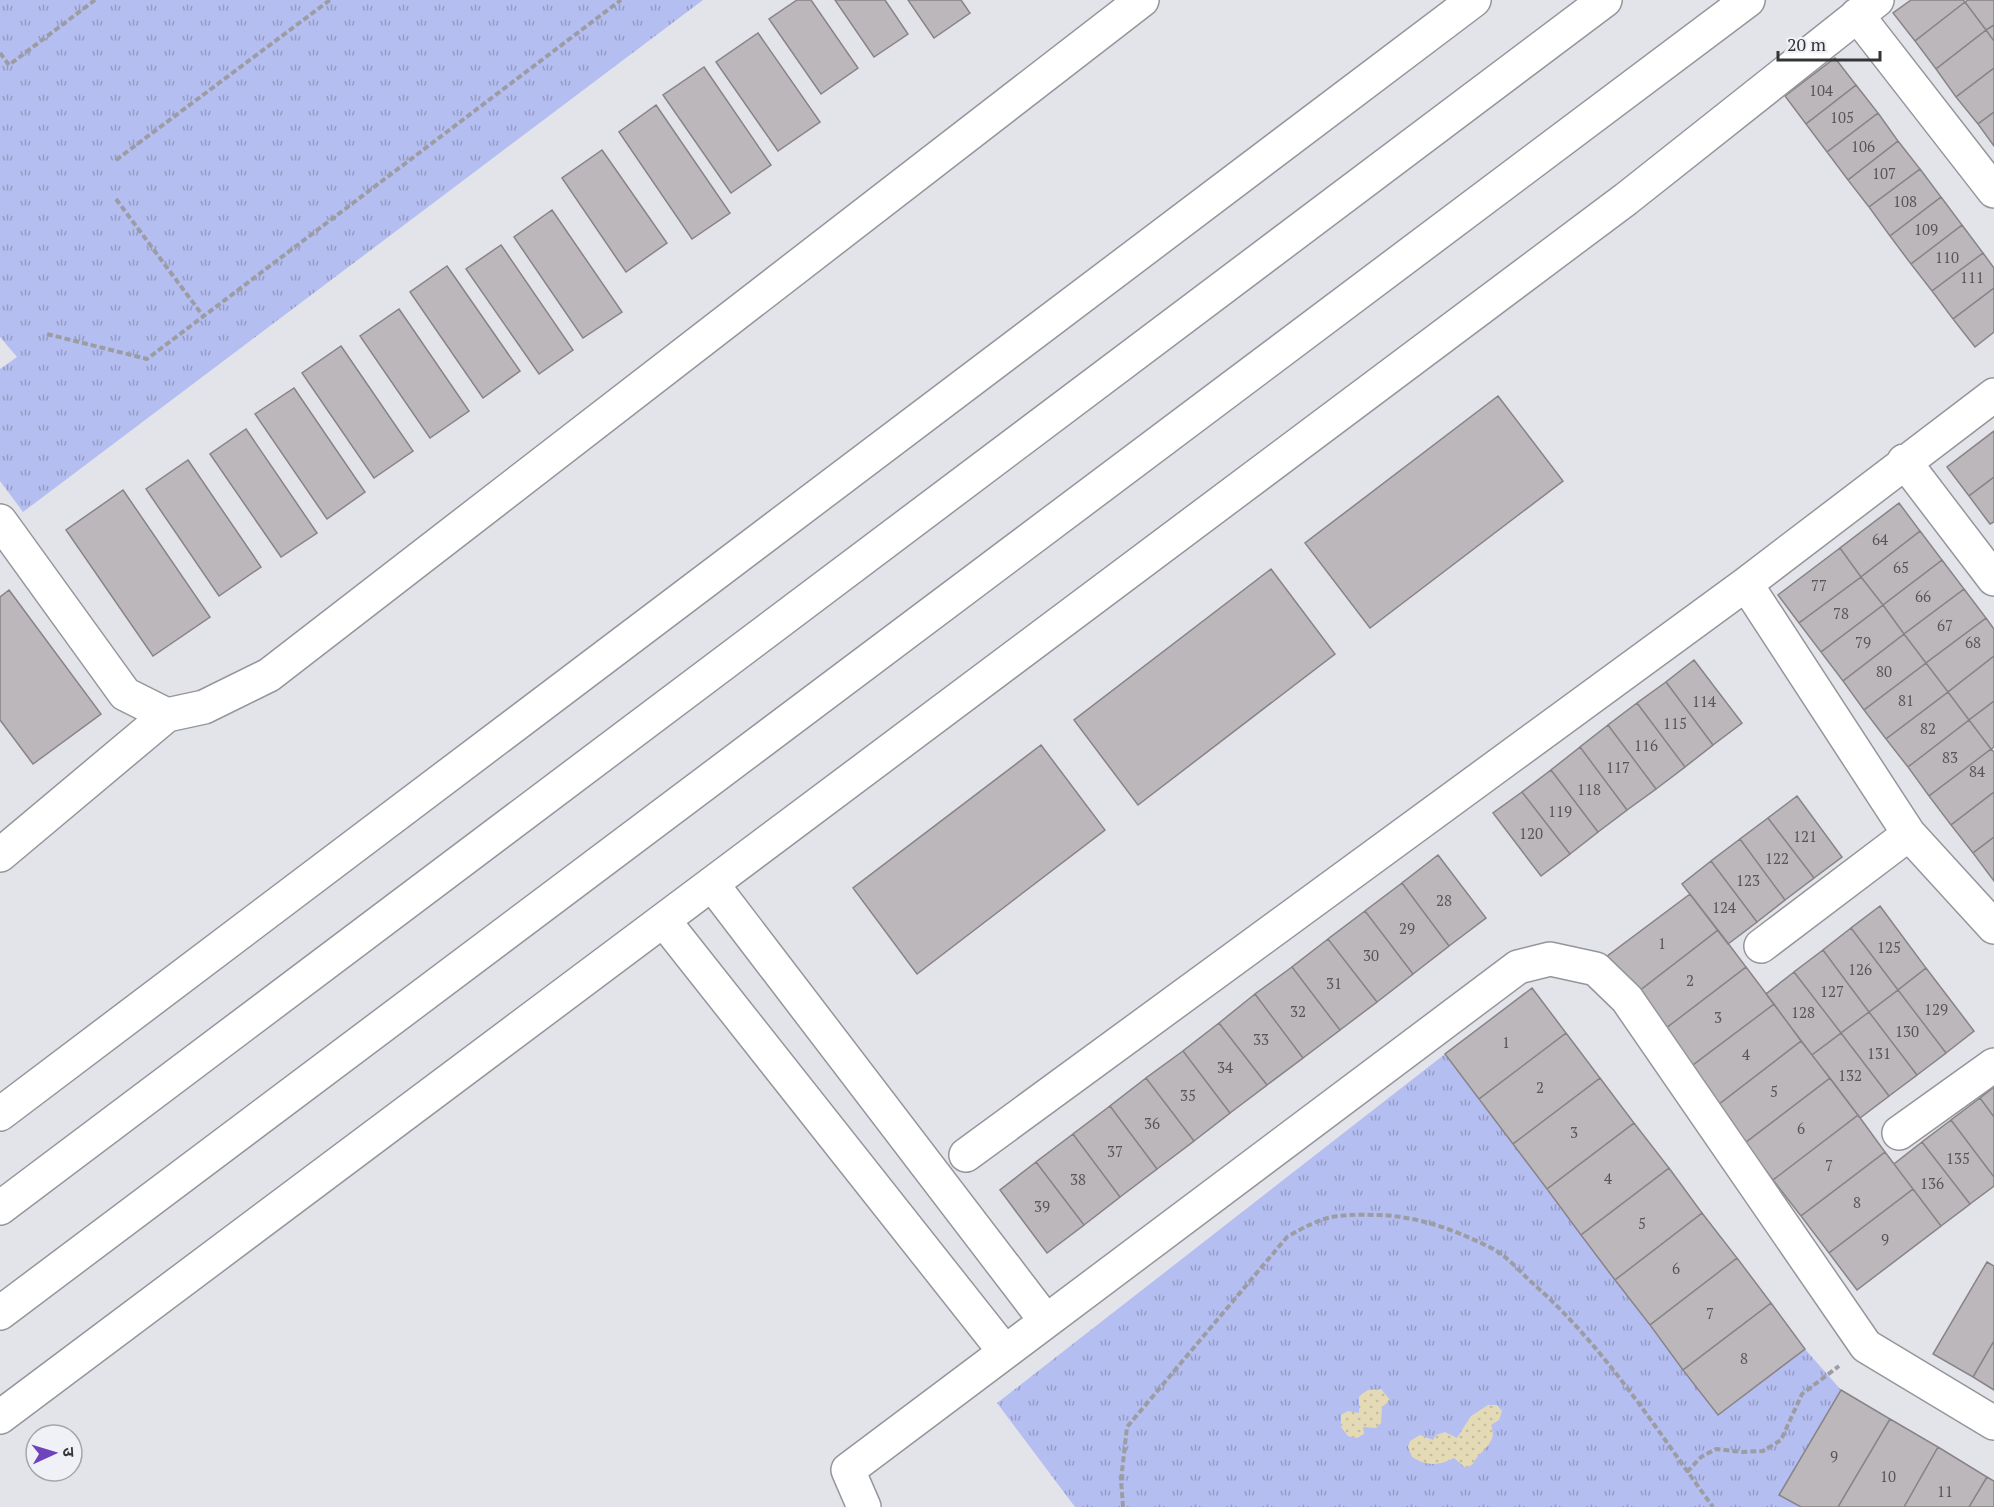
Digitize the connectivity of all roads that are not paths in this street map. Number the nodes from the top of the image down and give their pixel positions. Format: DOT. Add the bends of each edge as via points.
graph roads {
  1 [pos="1142,0"];
  2 [pos="1474,0"];
  3 [pos="1605,0"];
  4 [pos="1748,0"];
  5 [pos="1867,8"];
  6 [pos="1994,191"];
  7 [pos="1994,395"];
  8 [pos="1904,461"];
  9 [pos="0,521"];
  10 [pos="1994,579"];
  11 [pos="1746,584"];
  12 [pos="167,715"];
  13 [pos="1909,834"];
  14 [pos="0,855"];
  15 [pos="712,884"];
  16 [pos="664,921"];
  17 [pos="1994,927"];
  18 [pos="1761,946"];
  19 [pos="1994,1065"];
  20 [pos="0,1114"];
  21 [pos="1899,1133"];
  22 [pos="966,1155"];
  23 [pos="0,1208"];
  24 [pos="0,1313"];
  25 [pos="1046,1321"];
  26 [pos="1005,1352"];
  27 [pos="0,1417"];
  28 [pos="1994,1423"];
  29 [pos="864,1507"];
  1 -- 12 [label="street" via="269,675 204,707"];
  2 -- 20 [label="street"];
  3 -- 23 [label="street"];
  4 -- 24 [label="street"];
  5 -- 6 [label="street"];
  5 -- 15 [label="street" via="1626,199"];
  7 -- 8 [label="street"];
  8 -- 10 [label="street"];
  8 -- 11 [label="street"];
  9 -- 12 [label="street" via="125,694"];
  11 -- 13 [label="street"];
  11 -- 22 [label="street"];
  12 -- 14 [label="street"];
  13 -- 17 [label="street"];
  13 -- 18 [label="street"];
  15 -- 16 [label="street"];
  15 -- 25 [label="street"];
  16 -- 26 [label="street"];
  16 -- 27 [label="street"];
  19 -- 21 [label="street"];
  25 -- 26 [label="street"];
  25 -- 28 [label="street" via="1518,967 1550,959 1596,969 1627,999 1866,1346"];
  26 -- 29 [label="street" via="848,1470"];
}
